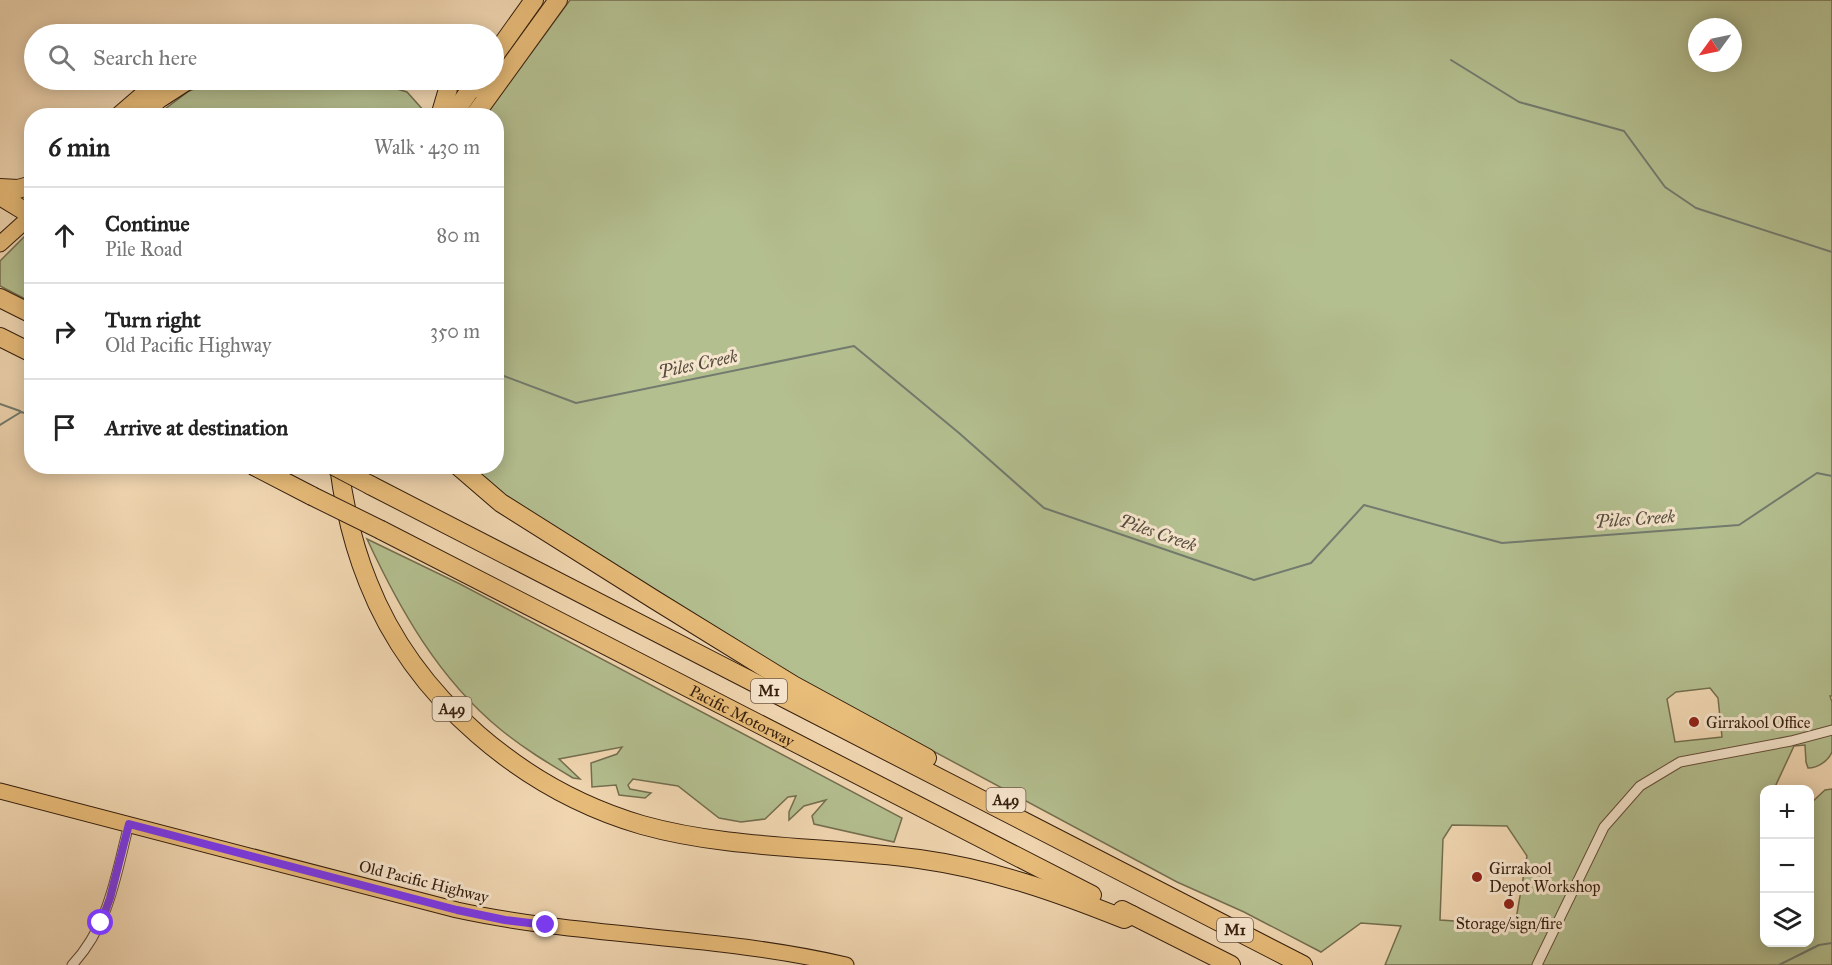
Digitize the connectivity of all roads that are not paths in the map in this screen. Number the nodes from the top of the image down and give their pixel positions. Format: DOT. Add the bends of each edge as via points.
graph roads {
  1 [pos="534,0"];
  2 [pos="558,0"];
  3 [pos="519,21"];
  4 [pos="504,34"];
  5 [pos="504,42"];
  6 [pos="504,70"];
  7 [pos="154,90"];
  8 [pos="176,90"];
  9 [pos="448,90"];
  10 [pos="465,90"];
  11 [pos="490,90"];
  12 [pos="148,94"];
  13 [pos="128,108"];
  14 [pos="133,108"];
  15 [pos="150,108"];
  16 [pos="442,108"];
  17 [pos="456,108"];
  18 [pos="479,108"];
  19 [pos="24,187"];
  20 [pos="0,188"];
  21 [pos="0,196"];
  22 [pos="24,208"];
  23 [pos="24,214"];
  24 [pos="24,217"];
  25 [pos="0,230"];
  26 [pos="0,244"];
  27 [pos="0,298"];
  28 [pos="24,310"];
  29 [pos="0,337"];
  30 [pos="24,349"];
  31 [pos="269,474"];
  32 [pos="340,474"];
  33 [pos="348,474"];
  34 [pos="468,474"];
  35 [pos="1832,730"];
  36 [pos="0,791"];
  37 [pos="129,824"];
  38 [pos="1167,895"];
  39 [pos="1132,915"];
  40 [pos="72,965"];
  41 [pos="846,965"];
  42 [pos="1231,965"];
  43 [pos="1303,965"];
  44 [pos="1537,965"];
  1 -- 3 [label="highway"];
  2 -- 6 [label="highway"];
  3 -- 4 [label="highway"];
  3 -- 5 [label="highway"];
  7 -- 12 [label="main road"];
  8 -- 15 [label="main road"];
  9 -- 16 [label="highway"];
  10 -- 17 [label="highway"];
  11 -- 18 [label="highway"];
  12 -- 13 [label="highway"];
  12 -- 14 [label="main road"];
  19 -- 20 [label="highway"];
  21 -- 22 [label="highway"];
  23 -- 25 [label="main road"];
  24 -- 26 [label="main road"];
  27 -- 28 [label="highway"];
  29 -- 30 [label="highway"];
  31 -- 39 [label="highway, Pacific Motorway / M1, bridge"];
  32 -- 39 [label="highway, A49" via="352,536 368,582 400,642 429,684 463,721 529,774 612,815 688,836 919,859 990,872 1124,919"];
  33 -- 38 [label="highway, M1, bridge"];
  34 -- 38 [label="highway, A49" via="501,502 793,685 1155,879"];
  35 -- 44 [label="street" via="1680,762 1640,786 1604,827"];
  36 -- 37 [label="main road, Old Pacific Highway"];
  37 -- 40 [label="street" via="106,911 89,945"];
  37 -- 41 [label="main road, Old Pacific Highway" via="505,920 751,947"];
  38 -- 43 [label="highway, M1"];
  39 -- 42 [label="highway, Pacific Motorway / M1"];
}
